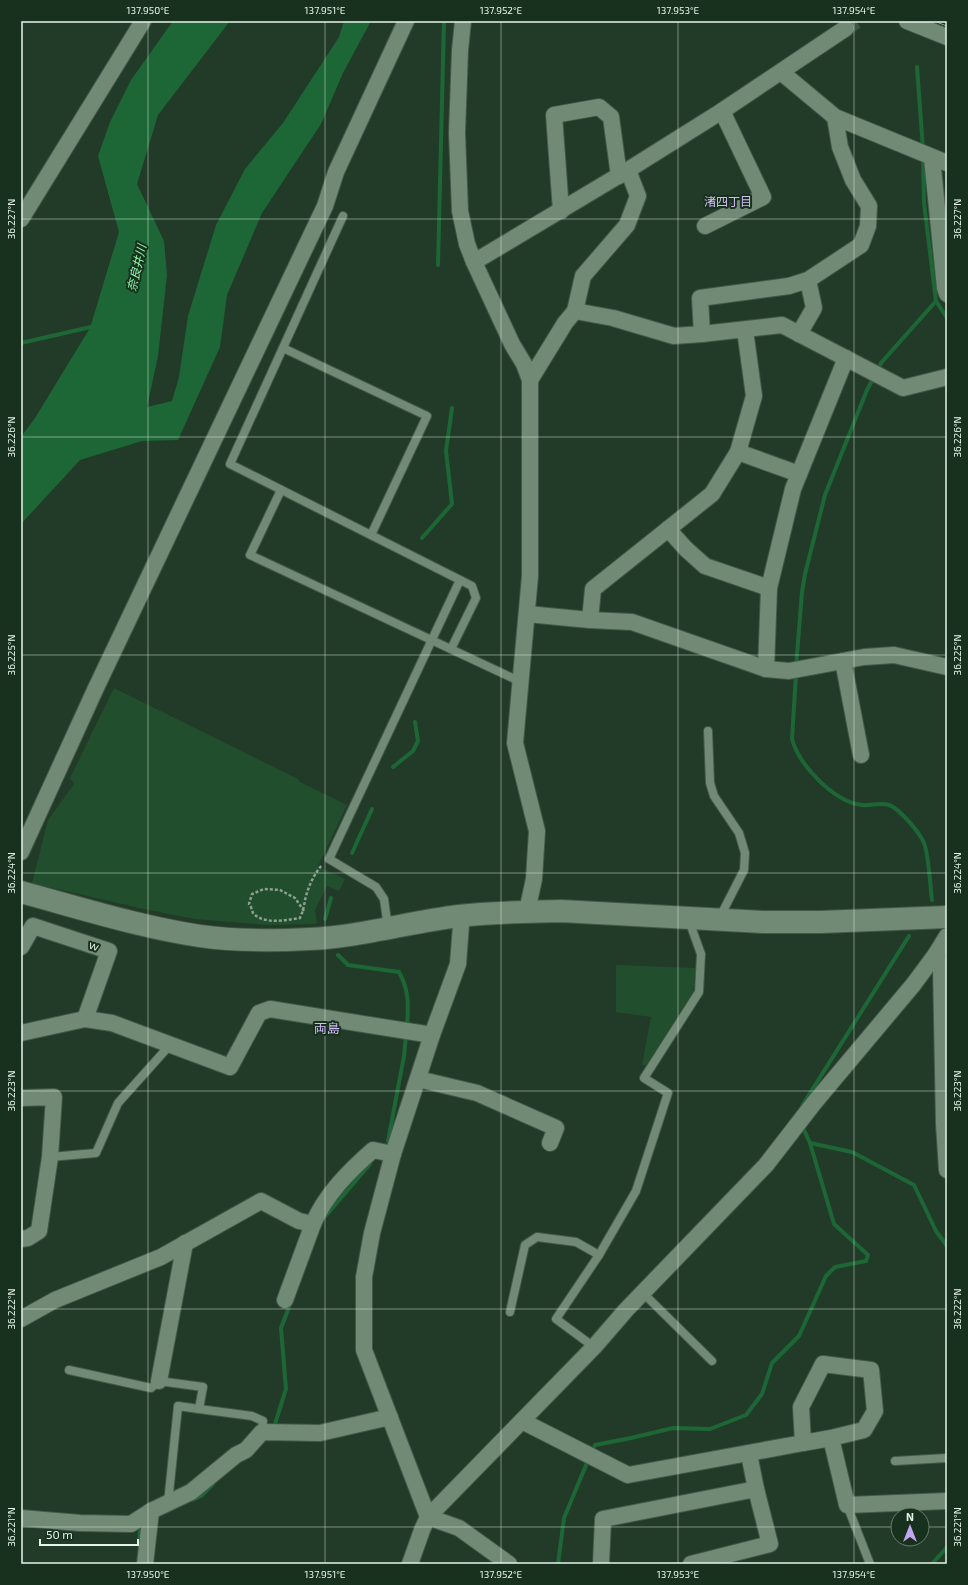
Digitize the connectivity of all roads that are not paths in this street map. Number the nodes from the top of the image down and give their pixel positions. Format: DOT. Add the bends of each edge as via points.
graph roads {
  1 [pos="143,21"];
  2 [pos="406,21"];
  3 [pos="463,21"];
  4 [pos="907,21"];
  5 [pos="846,28"];
  6 [pos="947,37"];
  7 [pos="781,72"];
  8 [pos="722,111"];
  9 [pos="835,116"];
  10 [pos="940,161"];
  11 [pos="623,173"];
  12 [pos="561,211"];
  13 [pos="343,216"];
  14 [pos="21,219"];
  15 [pos="705,226"];
  16 [pos="474,262"];
  17 [pos="808,280"];
  18 [pos="947,294"];
  19 [pos="575,311"];
  20 [pos="745,330"];
  21 [pos="702,334"];
  22 [pos="799,334"];
  23 [pos="283,348"];
  24 [pos="846,358"];
  25 [pos="947,377"];
  26 [pos="530,380"];
  27 [pos="738,452"];
  28 [pos="800,474"];
  29 [pos="281,490"];
  30 [pos="668,529"];
  31 [pos="371,535"];
  32 [pos="460,580"];
  33 [pos="769,588"];
  34 [pos="527,614"];
  35 [pos="590,620"];
  36 [pos="432,640"];
  37 [pos="451,650"];
  38 [pos="843,661"];
  39 [pos="947,667"];
  40 [pos="766,669"];
  41 [pos="520,682"];
  42 [pos="708,730"];
  43 [pos="861,755"];
  44 [pos="21,852"];
  45 [pos="21,892"];
  46 [pos="528,912"];
  47 [pos="459,916"];
  48 [pos="947,917"];
  49 [pos="703,919"];
  50 [pos="388,929"];
  51 [pos="947,936"];
  52 [pos="21,947"];
  53 [pos="936,954"];
  54 [pos="85,1019"];
  55 [pos="21,1032"];
  56 [pos="432,1035"];
  57 [pos="170,1045"];
  58 [pos="418,1079"];
  59 [pos="21,1098"];
  60 [pos="550,1142"];
  61 [pos="393,1154"];
  62 [pos="50,1157"];
  63 [pos="947,1170"];
  64 [pos="313,1224"];
  65 [pos="21,1239"];
  66 [pos="186,1243"];
  67 [pos="599,1255"];
  68 [pos="643,1293"];
  69 [pos="285,1300"];
  70 [pos="510,1312"];
  71 [pos="21,1319"];
  72 [pos="594,1347"];
  73 [pos="712,1361"];
  74 [pos="69,1370"];
  75 [pos="159,1381"];
  76 [pos="199,1409"];
  77 [pos="390,1417"];
  78 [pos="522,1421"];
  79 [pos="262,1432"];
  80 [pos="831,1438"];
  81 [pos="803,1443"];
  82 [pos="749,1454"];
  83 [pos="947,1458"];
  84 [pos="895,1461"];
  85 [pos="756,1489"];
  86 [pos="947,1501"];
  87 [pos="168,1503"];
  88 [pos="847,1505"];
  89 [pos="151,1511"];
  90 [pos="428,1517"];
  91 [pos="21,1518"];
  92 [pos="145,1564"];
  93 [pos="410,1564"];
  94 [pos="509,1564"];
  95 [pos="601,1564"];
  96 [pos="691,1564"];
  97 [pos="870,1564"];
  1 -- 14 [label="street"];
  2 -- 44 [label="street" via="336,172 325,206 95,690"];
  3 -- 16 [label="street" via="457,133 460,211 466,244"];
  4 -- 6 [label="street"];
  5 -- 7 [label="street"];
  7 -- 8 [label="street"];
  7 -- 9 [label="street"];
  8 -- 11 [label="street"];
  8 -- 15 [label="street" via="763,196"];
  9 -- 10 [label="street"];
  9 -- 17 [label="street" via="840,147 853,180 869,206 868,226 861,245"];
  10 -- 18 [label="street"];
  11 -- 12 [label="street"];
  11 -- 12 [label="street" via="611,116 599,107 554,116"];
  11 -- 19 [label="street" via="638,196 627,225 583,276"];
  12 -- 16 [label="street"];
  13 -- 23 [label="lane"];
  16 -- 26 [label="street"];
  17 -- 21 [label="street" via="789,286 700,298"];
  17 -- 22 [label="street" via="814,308"];
  19 -- 21 [label="street" via="613,318 674,336"];
  19 -- 26 [label="street"];
  20 -- 21 [label="street"];
  20 -- 22 [label="street" via="782,325"];
  20 -- 27 [label="street" via="754,396"];
  22 -- 24 [label="street"];
  23 -- 29 [label="lane" via="230,464"];
  23 -- 31 [label="lane" via="427,416"];
  24 -- 25 [label="street" via="903,388"];
  24 -- 28 [label="street"];
  26 -- 34 [label="street" via="530,576"];
  27 -- 28 [label="street"];
  27 -- 30 [label="street" via="712,494"];
  28 -- 33 [label="street" via="793,489"];
  29 -- 31 [label="lane"];
  29 -- 36 [label="lane" via="250,555"];
  30 -- 33 [label="street" via="705,566"];
  30 -- 35 [label="street" via="593,589"];
  31 -- 32 [label="lane"];
  32 -- 36 [label="lane"];
  32 -- 37 [label="lane" via="472,586 476,598"];
  33 -- 40 [label="street"];
  34 -- 35 [label="street"];
  34 -- 41 [label="street"];
  35 -- 40 [label="street" via="632,622"];
  36 -- 37 [label="lane"];
  36 -- 50 [label="lane" via="329,859 376,887 384,898"];
  37 -- 41 [label="lane"];
  38 -- 39 [label="street" via="894,655"];
  38 -- 40 [label="street" via="789,671"];
  38 -- 43 [label="street"];
  41 -- 46 [label="street" via="515,743 538,831"];
  42 -- 49 [label="lane" via="710,783 714,796 739,833 745,852 744,870 723,911"];
  45 -- 50 [label="street" via="169,931 202,936 274,940 311,939"];
  46 -- 47 [label="street"];
  46 -- 49 [label="street" via="562,911"];
  47 -- 50 [label="street"];
  47 -- 56 [label="street" via="461,925 458,964"];
  48 -- 49 [label="street" via="814,922"];
  49 -- 67 [label="lane" via="692,929 702,954 699,992 644,1078 668,1093 636,1191"];
  51 -- 53 [label="street"];
  52 -- 54 [label="street, ｗ" via="33,926 109,951"];
  53 -- 63 [label="street" via="941,967"];
  53 -- 68 [label="street" via="766,1165"];
  54 -- 55 [label="street"];
  54 -- 57 [label="street" via="112,1023"];
  56 -- 57 [label="street" via="270,1009 259,1013 230,1067"];
  56 -- 58 [label="street"];
  57 -- 62 [label="lane" via="118,1103 96,1153"];
  58 -- 60 [label="street" via="477,1093 556,1128"];
  58 -- 61 [label="street"];
  59 -- 62 [label="street" via="54,1097"];
  61 -- 64 [label="street" via="373,1150 354,1167 320,1208"];
  61 -- 77 [label="street" via="372,1232 364,1277 364,1350"];
  62 -- 65 [label="street" via="39,1231"];
  64 -- 66 [label="street" via="299,1220 261,1200"];
  64 -- 69 [label="street"];
  66 -- 71 [label="street" via="161,1257 55,1300"];
  66 -- 75 [label="street"];
  67 -- 70 [label="lane" via="576,1242 537,1237 525,1245"];
  67 -- 72 [label="lane" via="556,1320"];
  68 -- 72 [label="street"];
  68 -- 73 [label="lane"];
  72 -- 78 [label="street"];
  74 -- 75 [label="lane" via="151,1388"];
  75 -- 76 [label="lane" via="204,1387"];
  76 -- 79 [label="lane" via="252,1416 263,1421"];
  76 -- 87 [label="lane" via="178,1406"];
  77 -- 79 [label="street" via="320,1433"];
  77 -- 90 [label="street"];
  78 -- 82 [label="street" via="628,1475"];
  78 -- 90 [label="street"];
  79 -- 87 [label="street" via="246,1450 236,1455 191,1492"];
  80 -- 81 [label="street"];
  80 -- 81 [label="street" via="864,1430 875,1410 871,1370 823,1364 801,1407"];
  80 -- 88 [label="street"];
  81 -- 82 [label="street"];
  82 -- 85 [label="street"];
  83 -- 84 [label="lane"];
  85 -- 95 [label="street" via="603,1519"];
  85 -- 96 [label="street" via="770,1544"];
  86 -- 88 [label="street"];
  87 -- 89 [label="street"];
  88 -- 97 [label="lane"];
  89 -- 91 [label="street" via="131,1524"];
  89 -- 92 [label="street"];
  90 -- 93 [label="street"];
  90 -- 94 [label="street" via="460,1528"];
}
